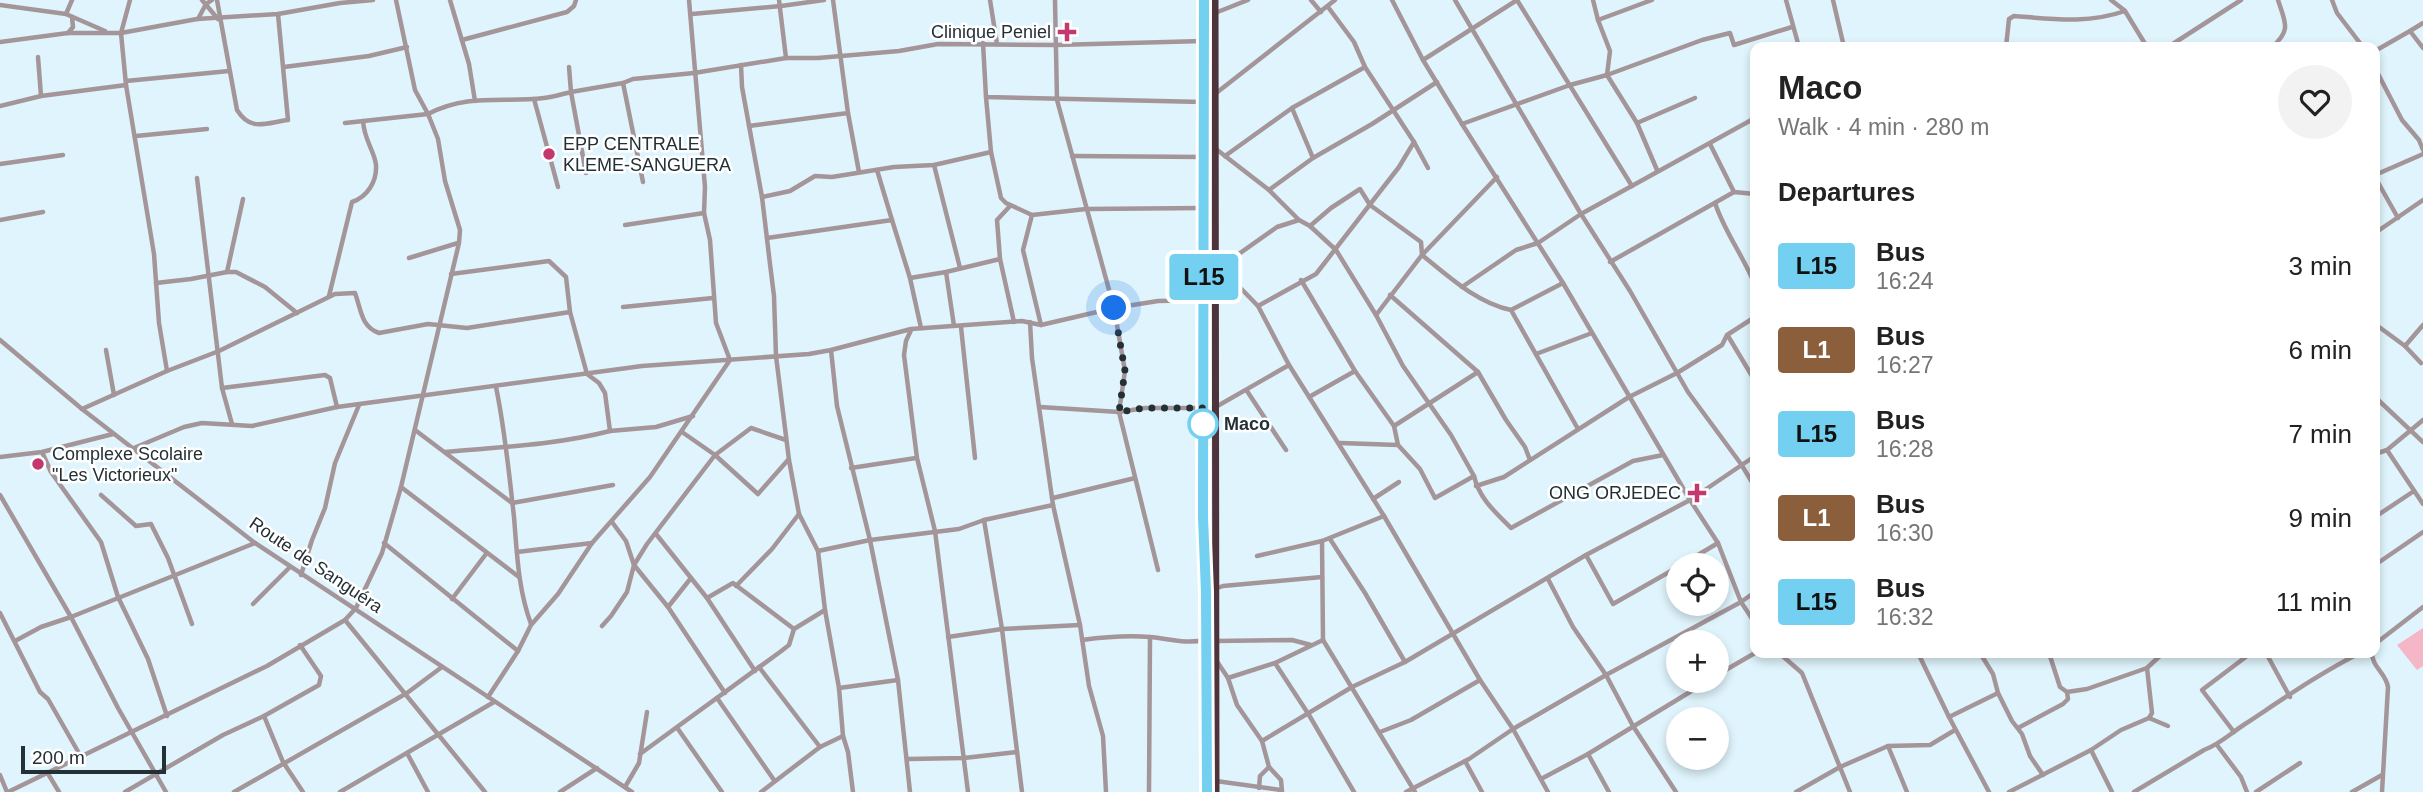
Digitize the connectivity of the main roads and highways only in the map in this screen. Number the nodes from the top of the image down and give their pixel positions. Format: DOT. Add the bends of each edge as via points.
graph roads {
  1 [pos="1204,0"];
  2 [pos="1214,0"];
  3 [pos="1207,792"];
  4 [pos="1216,792"];
  1 -- 3 [label="highway"];
  2 -- 4 [label="highway"];
}
